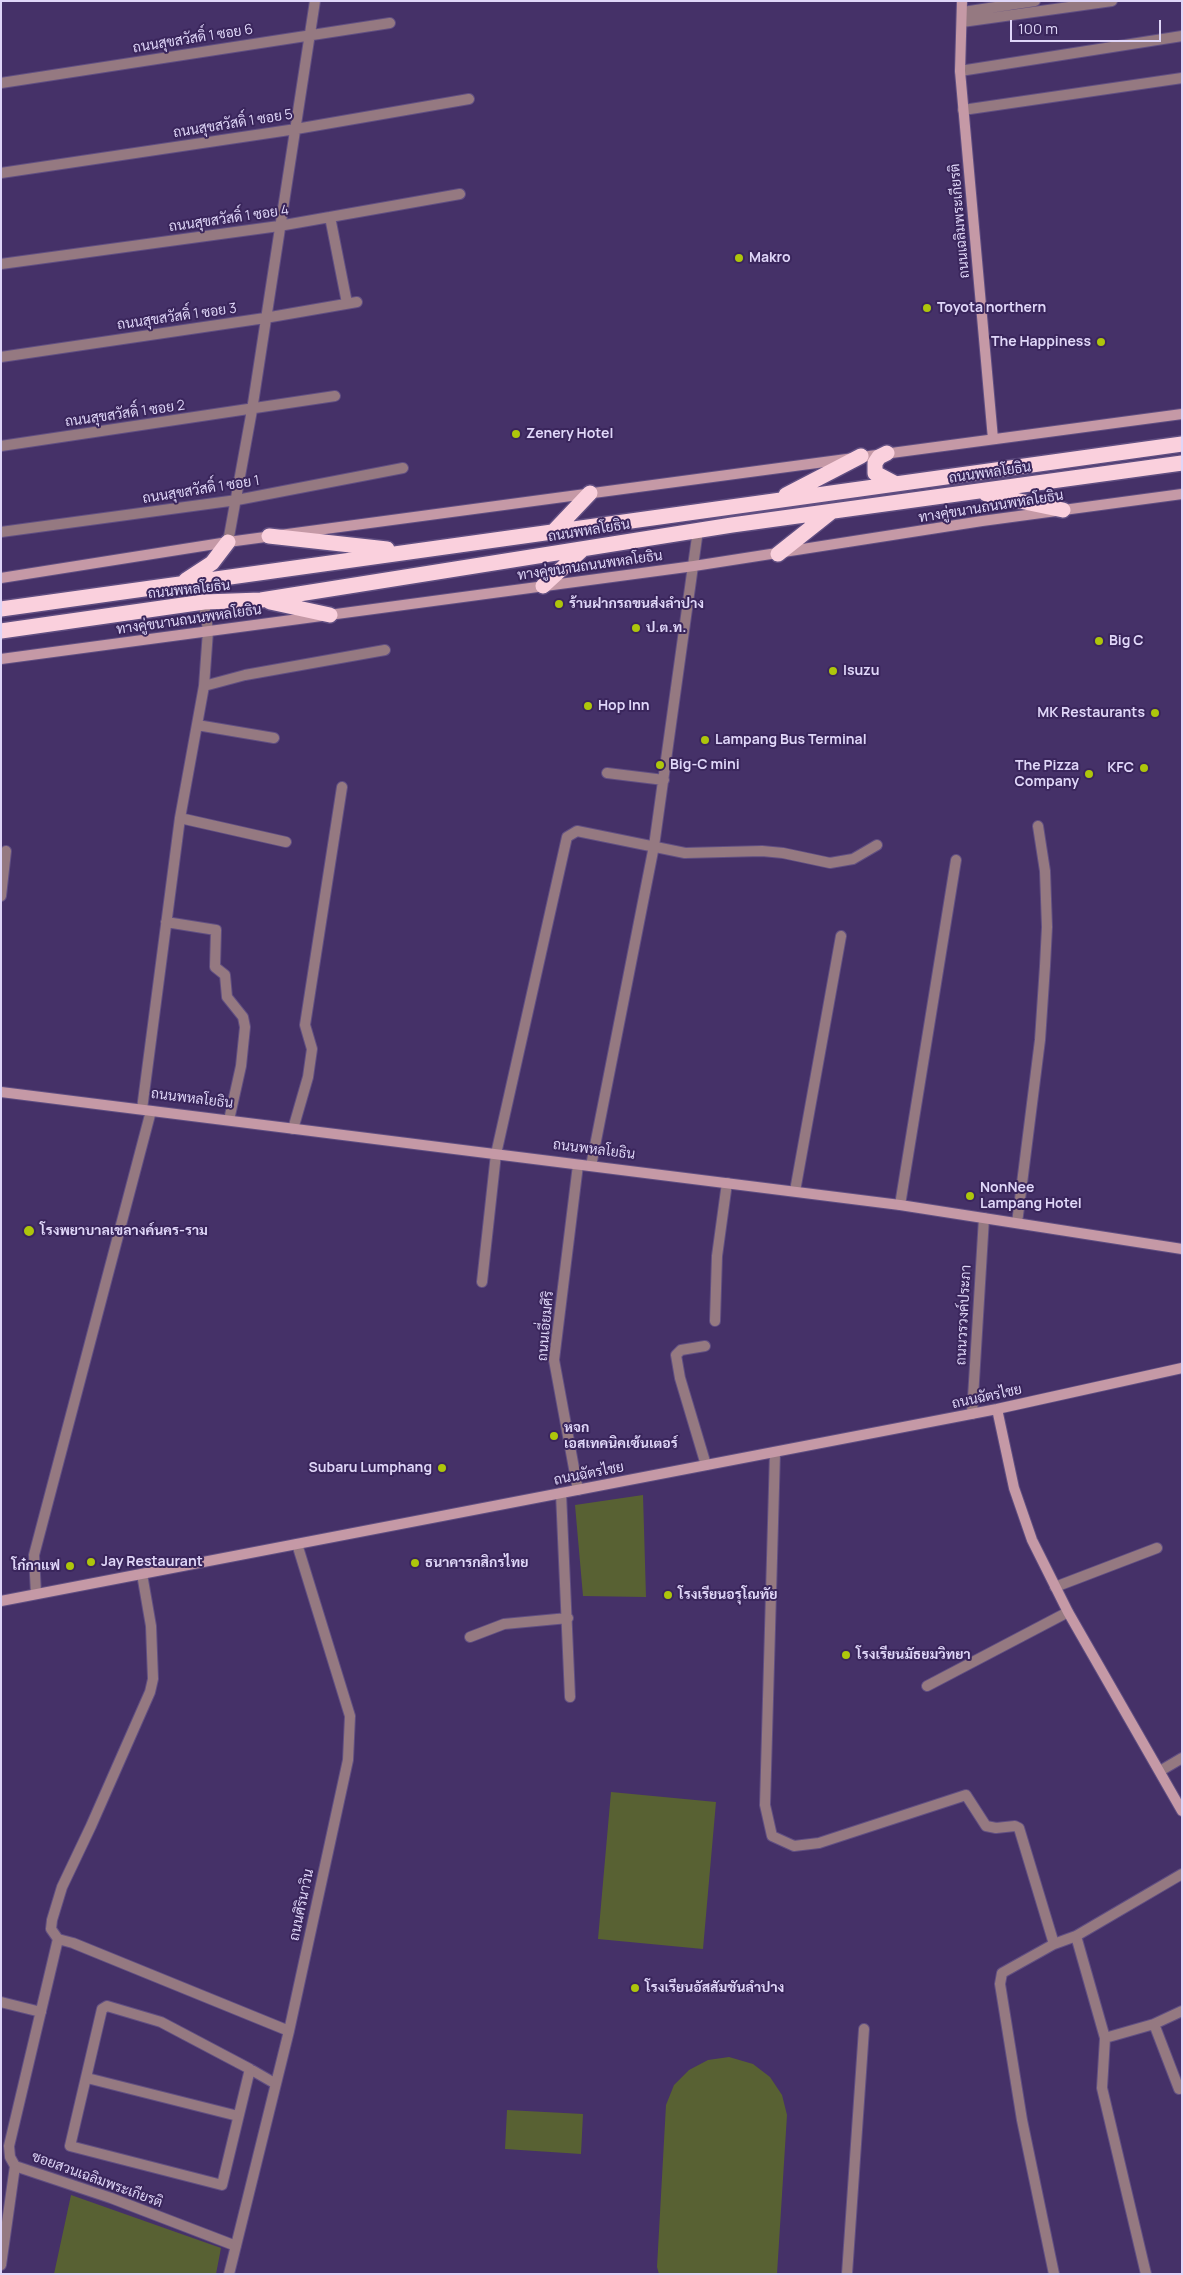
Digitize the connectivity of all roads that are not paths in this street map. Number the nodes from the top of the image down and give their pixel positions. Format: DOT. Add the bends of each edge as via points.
graph roads {
  1 [pos="315,1"];
  2 [pos="1035,1"];
  3 [pos="1110,1"];
  4 [pos="962,12"];
  5 [pos="390,23"];
  6 [pos="310,35"];
  7 [pos="1182,36"];
  8 [pos="960,71"];
  9 [pos="1182,78"];
  10 [pos="1,83"];
  11 [pos="469,100"];
  12 [pos="963,110"];
  13 [pos="296,129"];
  14 [pos="1,173"];
  15 [pos="460,194"];
  16 [pos="330,217"];
  17 [pos="279,226"];
  18 [pos="1,264"];
  19 [pos="265,318"];
  20 [pos="1,357"];
  21 [pos="336,396"];
  22 [pos="252,410"];
  23 [pos="1182,414"];
  24 [pos="993,438"];
  25 [pos="1182,444"];
  26 [pos="1,446"];
  27 [pos="888,453"];
  28 [pos="861,456"];
  29 [pos="1182,463"];
  30 [pos="404,468"];
  31 [pos="894,483"];
  32 [pos="973,492"];
  33 [pos="590,493"];
  34 [pos="1182,494"];
  35 [pos="237,500"];
  36 [pos="776,500"];
  37 [pos="1063,510"];
  38 [pos="832,511"];
  39 [pos="695,512"];
  40 [pos="698,530"];
  41 [pos="554,531"];
  42 [pos="1,532"];
  43 [pos="269,536"];
  44 [pos="228,542"];
  45 [pos="583,548"];
  46 [pos="410,551"];
  47 [pos="784,553"];
  48 [pos="694,566"];
  49 [pos="1,578"];
  50 [pos="180,584"];
  51 [pos="543,586"];
  52 [pos="261,600"];
  53 [pos="204,602"];
  54 [pos="1,609"];
  55 [pos="330,615"];
  56 [pos="1,631"];
  57 [pos="208,631"];
  58 [pos="385,650"];
  59 [pos="1,659"];
  60 [pos="204,686"];
  61 [pos="197,725"];
  62 [pos="274,738"];
  63 [pos="608,773"];
  64 [pos="664,780"];
  65 [pos="342,788"];
  66 [pos="180,818"];
  67 [pos="1038,826"];
  68 [pos="286,842"];
  69 [pos="878,845"];
  70 [pos="654,846"];
  71 [pos="6,851"];
  72 [pos="956,860"];
  73 [pos="1,896"];
  74 [pos="166,922"];
  75 [pos="841,936"];
  76 [pos="1,1092"];
  77 [pos="146,1110"];
  78 [pos="229,1120"];
  79 [pos="293,1129"];
  80 [pos="496,1154"];
  81 [pos="578,1165"];
  82 [pos="590,1166"];
  83 [pos="727,1183"];
  84 [pos="794,1192"];
  85 [pos="900,1205"];
  86 [pos="984,1218"];
  87 [pos="1017,1223"];
  88 [pos="1182,1249"];
  89 [pos="482,1282"];
  90 [pos="715,1321"];
  91 [pos="705,1346"];
  92 [pos="1182,1368"];
  93 [pos="997,1409"];
  94 [pos="972,1414"];
  95 [pos="775,1452"];
  96 [pos="706,1465"];
  97 [pos="578,1490"];
  98 [pos="560,1493"];
  99 [pos="297,1544"];
  100 [pos="1157,1548"];
  101 [pos="142,1574"];
  102 [pos="1055,1588"];
  103 [pos="36,1594"];
  104 [pos="1,1601"];
  105 [pos="1068,1612"];
  106 [pos="568,1618"];
  107 [pos="470,1637"];
  108 [pos="927,1686"];
  109 [pos="570,1697"];
  110 [pos="1182,1758"];
  111 [pos="1160,1771"];
  112 [pos="1182,1811"];
  113 [pos="1182,1874"];
  114 [pos="1076,1936"];
  115 [pos="58,1939"];
  116 [pos="1054,1944"];
  117 [pos="1,2002"];
  118 [pos="1182,2011"];
  119 [pos="42,2012"];
  120 [pos="1154,2024"];
  121 [pos="864,2029"];
  122 [pos="289,2031"];
  123 [pos="1105,2038"];
  124 [pos="250,2069"];
  125 [pos="87,2078"];
  126 [pos="276,2084"];
  127 [pos="1179,2089"];
  128 [pos="238,2116"];
  129 [pos="15,2166"];
  130 [pos="236,2246"];
  131 [pos="1,2265"];
  132 [pos="229,2274"];
  133 [pos="848,2274"];
  134 [pos="1054,2274"];
  135 [pos="1146,2274"];
  1 -- 6 [label="street"];
  2 -- 4 [label="street"];
  3 -- 4 [label="street"];
  4 -- 8 [label="main road, ถนนเฉลิมพระเกียรติ"];
  5 -- 6 [label="street, ถนนสุขสวัสดิ์ 1 ซอย 6"];
  6 -- 10 [label="street, ถนนสุขสวัสดิ์ 1 ซอย 6"];
  6 -- 13 [label="street"];
  7 -- 8 [label="street"];
  8 -- 12 [label="main road, ถนนเฉลิมพระเกียรติ"];
  9 -- 12 [label="street"];
  11 -- 13 [label="street, ถนนสุขสวัสดิ์ 1 ซอย 5"];
  12 -- 24 [label="main road, ถนนเฉลิมพระเกียรติ"];
  13 -- 14 [label="street, ถนนสุขสวัสดิ์ 1 ซอย 5"];
  13 -- 17 [label="street"];
  15 -- 16 [label="street, ถนนสุขสวัสดิ์ 1 ซอย 4"];
  16 -- 17 [label="street, ถนนสุขสวัสดิ์ 1 ซอย 4"];
  16 -- 19 [label="street, ถนนสุขสวัสดิ์ 1 ซอย 3" via="352,302"];
  17 -- 18 [label="street, ถนนสุขสวัสดิ์ 1 ซอย 4"];
  17 -- 19 [label="street"];
  19 -- 20 [label="street, ถนนสุขสวัสดิ์ 1 ซอย 3"];
  19 -- 22 [label="street"];
  21 -- 22 [label="street, ถนนสุขสวัสดิ์ 1 ซอย 2"];
  22 -- 26 [label="street, ถนนสุขสวัสดิ์ 1 ซอย 2"];
  22 -- 35 [label="street"];
  23 -- 24 [label="main road"];
  24 -- 27 [label="main road"];
  25 -- 31 [label="highway, ถนนพหลโยธิน"];
  27 -- 28 [label="main road"];
  27 -- 31 [label="highway" via="879,456 874,473"];
  28 -- 33 [label="main road"];
  28 -- 36 [label="highway"];
  29 -- 32 [label="highway, ถนนพหลโยธิน"];
  30 -- 35 [label="street, ถนนสุขสวัสดิ์ 1 ซอย 1"];
  31 -- 36 [label="highway, ถนนพหลโยธิน"];
  32 -- 37 [label="highway"];
  32 -- 38 [label="highway, ถนนพหลโยธิน"];
  33 -- 41 [label="highway"];
  33 -- 43 [label="main road"];
  34 -- 37 [label="main road, ทางคู่ขนานถนนพหลโยธิน"];
  35 -- 42 [label="street, ถนนสุขสวัสดิ์ 1 ซอย 1"];
  35 -- 44 [label="street"];
  36 -- 39 [label="highway, ถนนพหลโยธิน"];
  37 -- 47 [label="main road, ทางคู่ขนานถนนพหลโยธิน"];
  38 -- 40 [label="highway, ถนนพหลโยธิน"];
  38 -- 47 [label="highway"];
  39 -- 40 [label="highway"];
  39 -- 41 [label="highway, ถนนพหลโยธิน"];
  40 -- 45 [label="highway, ถนนพหลโยธิน"];
  40 -- 48 [label="street"];
  41 -- 46 [label="highway, ถนนพหลโยธิน"];
  43 -- 44 [label="main road"];
  43 -- 46 [label="highway"];
  44 -- 49 [label="main road"];
  44 -- 50 [label="highway" via="212,563"];
  45 -- 51 [label="highway"];
  45 -- 52 [label="highway, ถนนพหลโยธิน"];
  46 -- 50 [label="highway, ถนนพหลโยธิน"];
  47 -- 48 [label="main road, ทางคู่ขนานถนนพหลโยธิน"];
  48 -- 51 [label="main road, ทางคู่ขนานถนนพหลโยธิน"];
  48 -- 64 [label="street"];
  50 -- 54 [label="highway, ถนนพหลโยธิน"];
  51 -- 55 [label="main road, ทางคู่ขนานถนนพหลโยธิน"];
  52 -- 53 [label="highway, ถนนพหลโยธิน"];
  52 -- 55 [label="highway"];
  53 -- 56 [label="highway, ถนนพหลโยธิน"];
  53 -- 57 [label="street"];
  55 -- 57 [label="main road, ทางคู่ขนานถนนพหลโยธิน"];
  57 -- 59 [label="main road, ทางคู่ขนานถนนพหลโยธิน"];
  57 -- 60 [label="street"];
  58 -- 60 [label="street" via="246,674"];
  60 -- 61 [label="street"];
  61 -- 62 [label="street"];
  61 -- 66 [label="street"];
  63 -- 64 [label="street"];
  64 -- 70 [label="street"];
  65 -- 79 [label="street" via="305,1025 312,1049 308,1077"];
  66 -- 68 [label="street"];
  66 -- 74 [label="street"];
  67 -- 87 [label="street" via="1045,871 1047,937 1040,1040"];
  69 -- 70 [label="street" via="853,859 830,863 783,853 685,852"];
  70 -- 80 [label="street" via="577,831 568,837"];
  70 -- 82 [label="street"];
  71 -- 73 [label="street"];
  72 -- 85 [label="street"];
  74 -- 77 [label="street"];
  74 -- 78 [label="street" via="216,930 216,967 225,975 227,998 243,1017 245,1027 241,1066"];
  75 -- 84 [label="street"];
  76 -- 77 [label="main road, ถนนพหลโยธิน"];
  77 -- 78 [label="main road, ถนนพหลโยธิน"];
  77 -- 103 [label="street" via="34,1555"];
  78 -- 79 [label="main road, ถนนพหลโยธิน"];
  79 -- 80 [label="main road, ถนนพหลโยธิน"];
  80 -- 81 [label="main road, ถนนพหลโยธิน"];
  80 -- 89 [label="street"];
  81 -- 82 [label="main road, ถนนพหลโยธิน"];
  81 -- 97 [label="street, ถนนเอี่ยมศิริ" via="554,1360"];
  82 -- 83 [label="main road, ถนนพหลโยธิน"];
  83 -- 84 [label="main road, ถนนพหลโยธิน"];
  83 -- 90 [label="street" via="717,1256"];
  84 -- 85 [label="main road, ถนนพหลโยธิน"];
  85 -- 86 [label="main road, ถนนพหลโยธิน"];
  86 -- 87 [label="main road, ถนนพหลโยธิน"];
  86 -- 94 [label="street, ถนนวรวงค์ประภา"];
  87 -- 88 [label="main road, ถนนพหลโยธิน"];
  91 -- 96 [label="street" via="681,1350 676,1355"];
  92 -- 93 [label="main road, ถนนฉัตรไชย"];
  93 -- 94 [label="main road, ถนนฉัตรไชย"];
  93 -- 102 [label="main road" via="1014,1488 1032,1540"];
  94 -- 95 [label="main road, ถนนฉัตรไชย"];
  95 -- 96 [label="main road, ถนนฉัตรไชย"];
  95 -- 116 [label="street" via="764,1805 772,1836 794,1846 819,1843 966,1795 986,1826 1019,1828"];
  96 -- 97 [label="main road, ถนนฉัตรไชย"];
  97 -- 98 [label="main road, ถนนฉัตรไชย"];
  98 -- 99 [label="main road, ถนนฉัตรไชย"];
  98 -- 106 [label="street"];
  99 -- 101 [label="main road, ถนนฉัตรไชย"];
  99 -- 122 [label="street, ถนนศิรินาวิน" via="350,1716 348,1760"];
  100 -- 102 [label="street"];
  101 -- 103 [label="main road, ถนนฉัตรไชย"];
  101 -- 115 [label="street" via="151,1626 153,1679 62,1887 51,1929"];
  102 -- 105 [label="main road"];
  103 -- 104 [label="main road, ถนนฉัตรไชย"];
  105 -- 108 [label="street"];
  105 -- 111 [label="main road"];
  106 -- 107 [label="street" via="504,1624"];
  106 -- 109 [label="street"];
  110 -- 111 [label="street"];
  111 -- 112 [label="main road"];
  113 -- 114 [label="street"];
  114 -- 116 [label="street"];
  114 -- 123 [label="street"];
  115 -- 119 [label="street"];
  115 -- 122 [label="street"];
  116 -- 134 [label="street" via="1002,1973 1000,1984 1022,2120"];
  117 -- 119 [label="street"];
  118 -- 120 [label="street"];
  119 -- 129 [label="street" via="9,2146"];
  120 -- 123 [label="street"];
  120 -- 127 [label="street"];
  121 -- 133 [label="street"];
  122 -- 126 [label="street, ถนนศิรินาวิน"];
  123 -- 135 [label="street" via="1102,2088"];
  124 -- 125 [label="street" via="161,2022 107,2006 102,2009"];
  124 -- 126 [label="street"];
  124 -- 128 [label="street"];
  125 -- 128 [label="street"];
  125 -- 128 [label="street" via="70,2146 222,2185"];
  126 -- 130 [label="street, ถนนศิรินาวิน"];
  129 -- 130 [label="street, ซอยสวนเฉลิมพระเกียรติ" via="111,2198"];
  129 -- 131 [label="street, ซอยสวนเฉลิมพระเกียรติ"];
  130 -- 132 [label="street, ถนนศิรินาวิน"];
}
